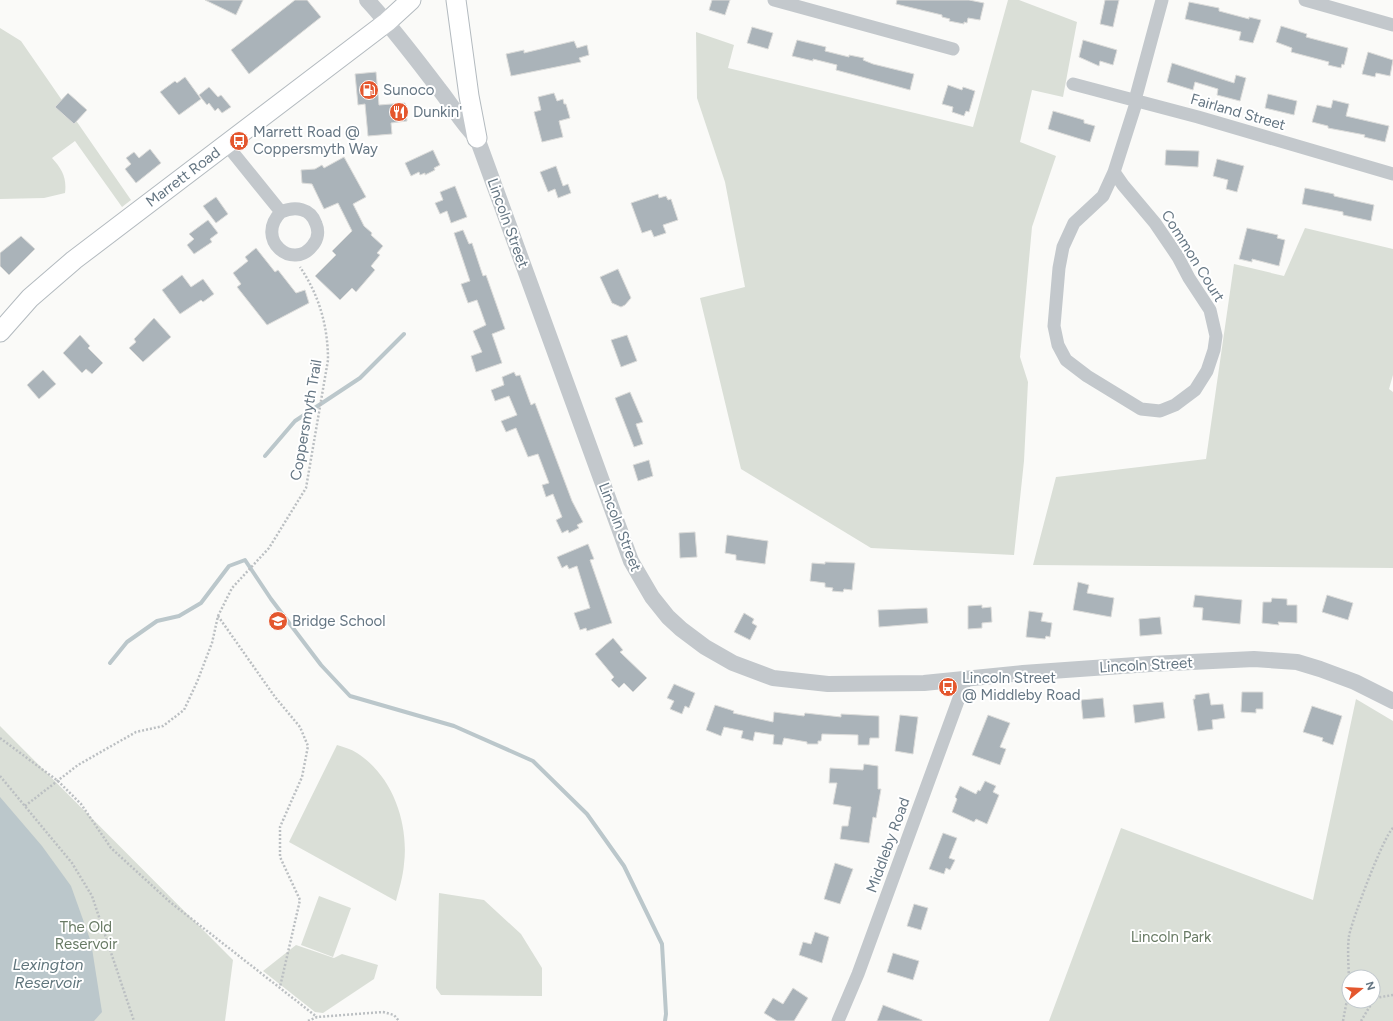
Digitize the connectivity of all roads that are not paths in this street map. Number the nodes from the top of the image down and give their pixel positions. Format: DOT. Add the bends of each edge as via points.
graph roads {
  1 [pos="367,0"];
  2 [pos="410,0"];
  3 [pos="456,0"];
  4 [pos="774,0"];
  5 [pos="1162,0"];
  6 [pos="1305,0"];
  7 [pos="387,22"];
  8 [pos="1393,25"];
  9 [pos="953,49"];
  10 [pos="1072,84"];
  11 [pos="1136,100"];
  12 [pos="477,138"];
  13 [pos="226,144"];
  14 [pos="1114,172"];
  15 [pos="1393,174"];
  16 [pos="281,212"];
  17 [pos="0,332"];
  18 [pos="966,679"];
  19 [pos="1393,701"];
  20 [pos="838,1021"];
  1 -- 7 [label="street, Lincoln Street"];
  2 -- 7 [label="main road, Marrett Road"];
  3 -- 12 [label="main road"];
  4 -- 9 [label="street"];
  5 -- 11 [label="street, Common Court"];
  6 -- 8 [label="street"];
  7 -- 12 [label="street, Lincoln Street"];
  7 -- 13 [label="main road, Marrett Road"];
  10 -- 11 [label="street, Fairland Street"];
  11 -- 14 [label="street, Common Court"];
  11 -- 15 [label="street, Fairland Street"];
  12 -- 18 [label="street, Lincoln Street" via="631,561 652,597 668,617 711,650 746,669 773,678 828,684 924,683"];
  13 -- 16 [label="street"];
  13 -- 17 [label="main road, Marrett Road" via="74,260 30,298"];
  14 -- 14 [label="street, Common Court" via="1103,196 1074,224 1063,247 1058,268 1054,326 1058,345 1066,360 1140,409 1160,411 1175,405 1195,390 1207,371 1216,336 1210,310 1178,257 1155,223"];
  16 -- 16 [label="street" via="296,208 310,214 315,220 318,235 315,243 304,253 296,255 282,251 272,240 272,225"];
  18 -- 19 [label="street, Lincoln Street" via="1150,664 1254,659 1297,662 1355,682"];
  18 -- 20 [label="street, Middleby Road" via="858,974"];
}
